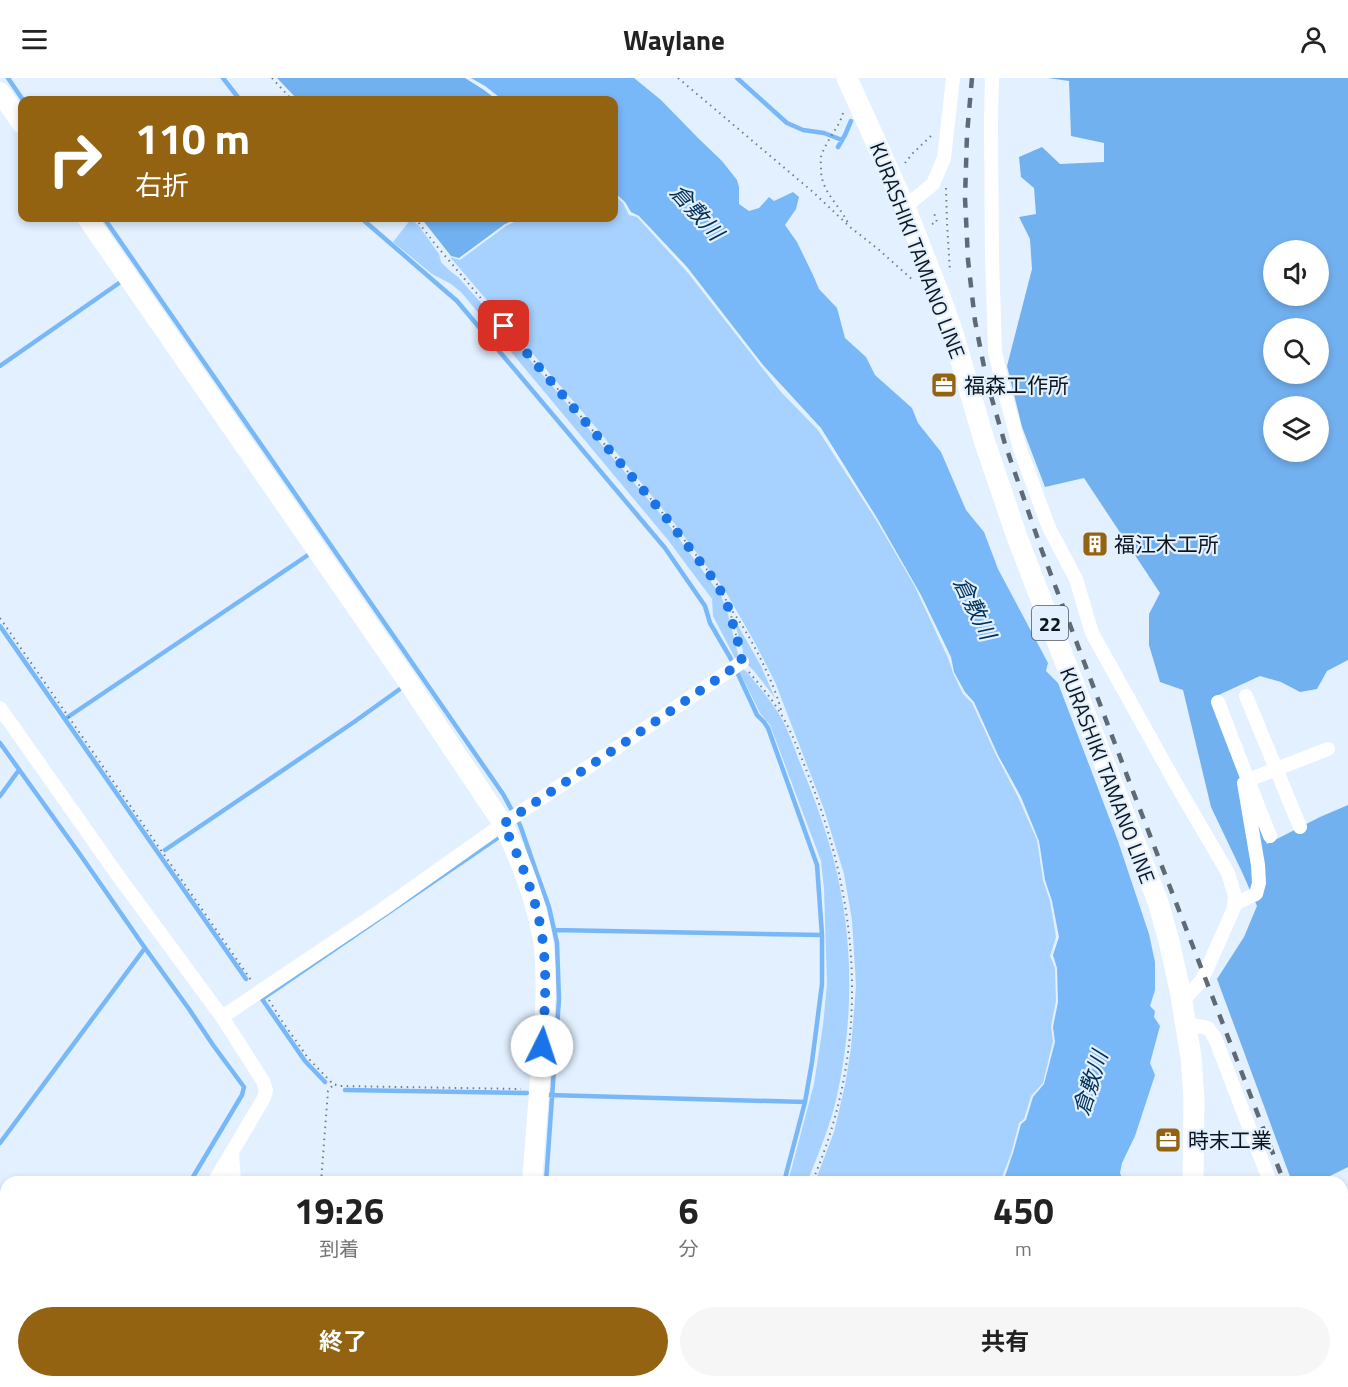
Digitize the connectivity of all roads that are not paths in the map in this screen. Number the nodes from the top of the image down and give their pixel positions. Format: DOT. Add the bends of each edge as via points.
graph roads {
  1 [pos="847,78"];
  2 [pos="953,78"];
  3 [pos="992,78"];
  4 [pos="0,92"];
  5 [pos="18,118"];
  6 [pos="905,207"];
  7 [pos="90,222"];
  8 [pos="737,665"];
  9 [pos="1246,696"];
  10 [pos="1218,702"];
  11 [pos="0,708"];
  12 [pos="1328,749"];
  13 [pos="1276,769"];
  14 [pos="1248,780"];
  15 [pos="511,818"];
  16 [pos="1300,827"];
  17 [pos="1270,836"];
  18 [pos="1234,904"];
  19 [pos="1182,1002"];
  20 [pos="222,1017"];
  21 [pos="1186,1024"];
  22 [pos="232,1152"];
  23 [pos="218,1176"];
  24 [pos="234,1176"];
  25 [pos="532,1176"];
  26 [pos="1193,1176"];
  27 [pos="1268,1176"];
  1 -- 6 [label="main road, KURASHIKI TAMANO LINE / 22"];
  2 -- 6 [label="street" via="944,158 933,184"];
  3 -- 18 [label="street" via="995,351 1020,449 1049,528 1076,579 1092,633 1228,873"];
  4 -- 5 [label="street"];
  6 -- 19 [label="main road, KURASHIKI TAMANO LINE / 22" via="952,330 1017,537 1158,902"];
  7 -- 15 [label="street" via="406,679"];
  8 -- 15 [label="street"];
  9 -- 13 [label="street"];
  10 -- 14 [label="street"];
  11 -- 20 [label="street"];
  12 -- 13 [label="street"];
  13 -- 14 [label="street"];
  13 -- 16 [label="street"];
  14 -- 17 [label="street"];
  14 -- 18 [label="street" via="1244,783 1259,883 1256,894"];
  15 -- 20 [label="street" via="263,994"];
  15 -- 25 [label="street" via="536,909 545,962"];
  18 -- 19 [label="street" via="1202,980"];
  19 -- 21 [label="main road, KURASHIKI TAMANO LINE / 22"];
  20 -- 22 [label="street" via="266,1090"];
  21 -- 26 [label="main road, KURASHIKI TAMANO LINE / 22" via="1194,1099"];
  21 -- 27 [label="street" via="1208,1028 1215,1038"];
  22 -- 23 [label="street"];
  22 -- 24 [label="street"];
}
